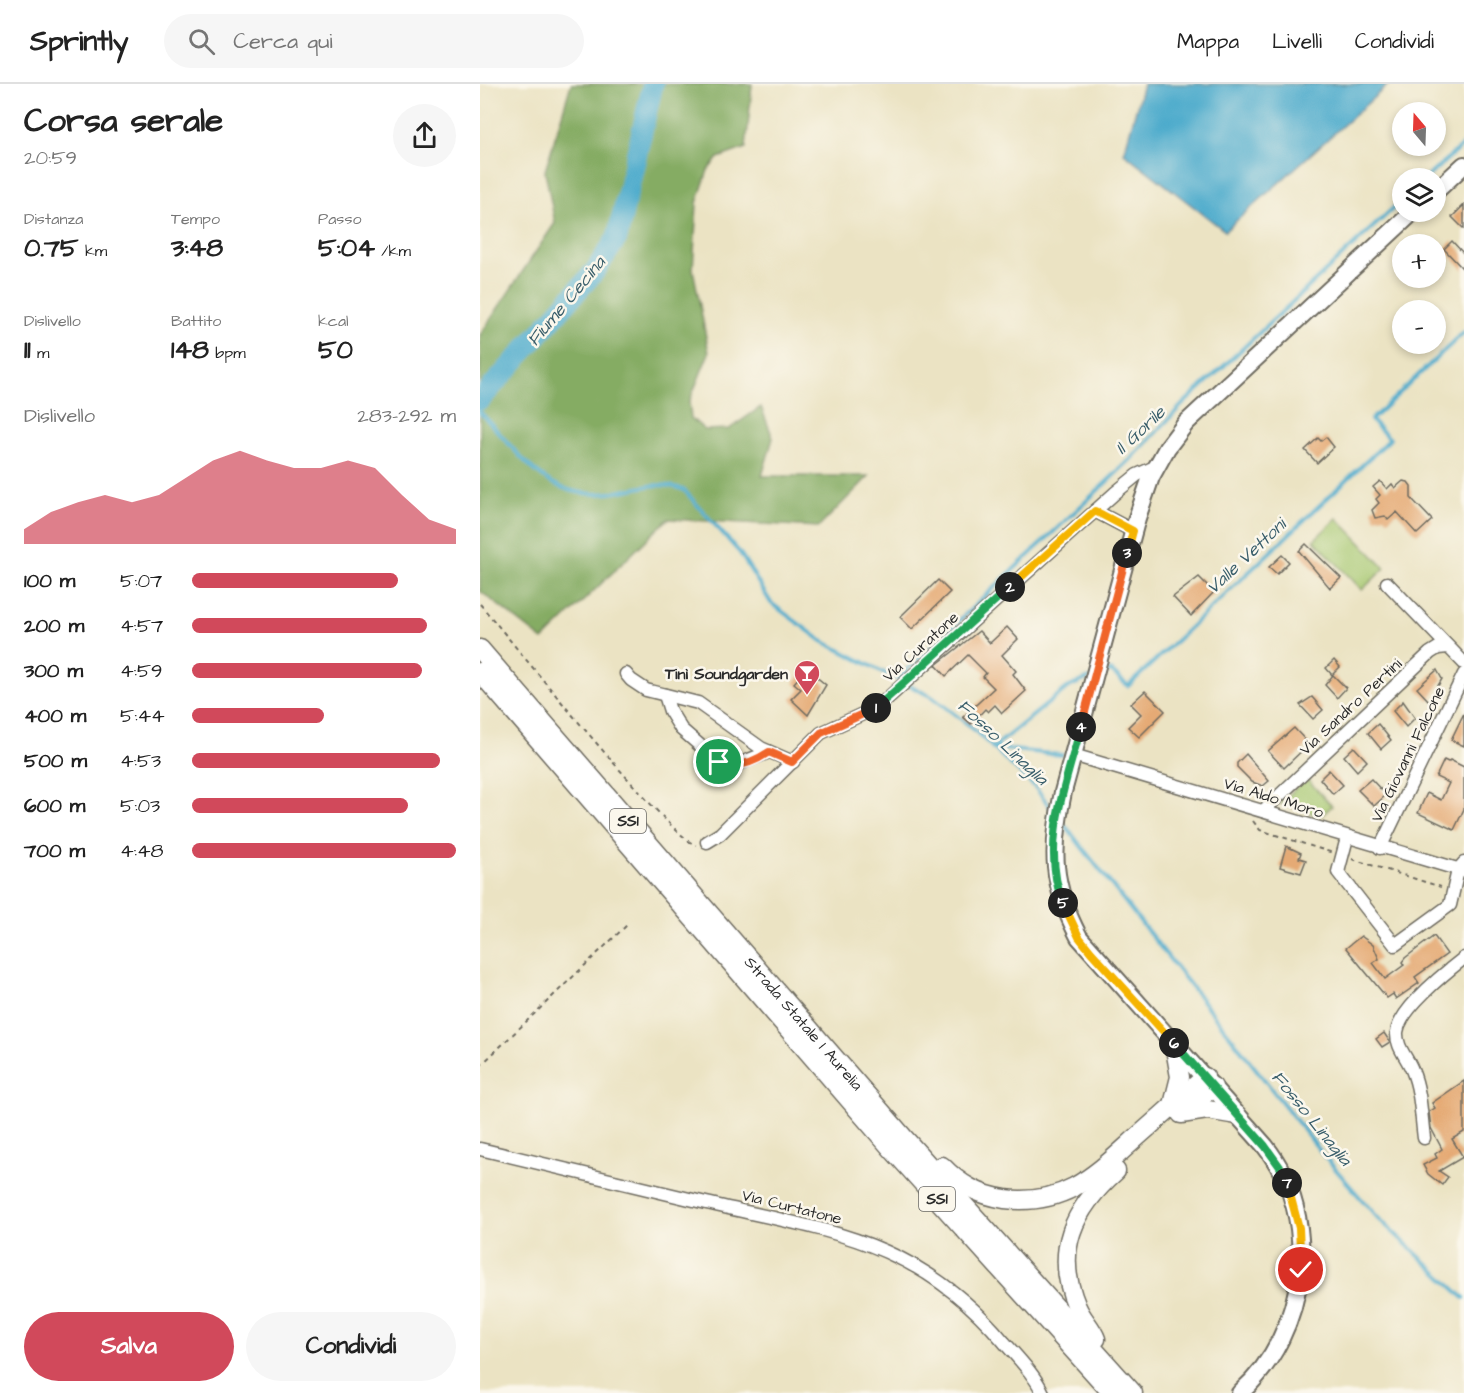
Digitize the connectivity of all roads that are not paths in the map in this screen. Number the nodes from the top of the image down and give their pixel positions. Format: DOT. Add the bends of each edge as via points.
graph roads {
  1 [pos="1464,165"];
  2 [pos="1446,182"];
  3 [pos="1402,222"];
  4 [pos="1157,466"];
  5 [pos="1095,511"];
  6 [pos="1133,531"];
  7 [pos="1387,583"];
  8 [pos="1448,647"];
  9 [pos="480,649"];
  10 [pos="1464,663"];
  11 [pos="480,672"];
  12 [pos="626,674"];
  13 [pos="1464,674"];
  14 [pos="665,695"];
  15 [pos="769,752"];
  16 [pos="1073,755"];
  17 [pos="792,762"];
  18 [pos="1263,812"];
  19 [pos="1347,838"];
  20 [pos="708,842"];
  21 [pos="1380,848"];
  22 [pos="1462,868"];
  23 [pos="1464,958"];
  24 [pos="1174,1043"];
  25 [pos="1209,1082"];
  26 [pos="1177,1110"];
  27 [pos="1237,1114"];
  28 [pos="904,1138"];
  29 [pos="1424,1138"];
  30 [pos="480,1149"];
  31 [pos="1101,1358"];
  32 [pos="1043,1393"];
  33 [pos="1112,1393"];
  34 [pos="1133,1393"];
  35 [pos="1240,1393"];
  1 -- 2 [label="main road"];
  3 -- 4 [label="main road" via="1194,414"];
  4 -- 5 [label="street, Via Curatone" via="1137,475"];
  4 -- 6 [label="main road"];
  5 -- 6 [label="street"];
  5 -- 17 [label="street, Via Curatone" via="872,711 821,733"];
  6 -- 16 [label="main road"];
  7 -- 8 [label="street"];
  8 -- 10 [label="street"];
  8 -- 18 [label="street, Via Sandro Pertini" via="1430,653"];
  9 -- 28 [label="highway, Strada Statale 1 Aurelia / SS1"];
  11 -- 33 [label="highway, Strada Statale 1 Aurelia / SS1" via="891,1148"];
  12 -- 14 [label="street" via="637,686"];
  13 -- 21 [label="street, Via Giovanni Falcone"];
  14 -- 15 [label="street" via="698,703"];
  14 -- 15 [label="street" via="681,729 719,762 733,766"];
  15 -- 17 [label="street"];
  16 -- 18 [label="street, Via Aldo Moro"];
  16 -- 24 [label="main road" via="1055,835 1056,881 1065,908 1079,937"];
  17 -- 20 [label="street, Via Curatone"];
  18 -- 19 [label="street, Via Aldo Moro"];
  19 -- 21 [label="street, Via Aldo Moro"];
  19 -- 22 [label="street" via="1338,872 1395,945 1450,905"];
  21 -- 22 [label="street, Via Aldo Moro"];
  23 -- 29 [label="street" via="1424,992 1399,1025 1399,1044 1416,1081"];
  24 -- 25 [label="main road"];
  24 -- 26 [label="highway" via="1180,1077"];
  25 -- 26 [label="highway"];
  25 -- 27 [label="main road"];
  26 -- 27 [label="highway"];
  26 -- 28 [label="highway" via="1089,1180 1064,1193 1035,1200 1000,1198 974,1191 954,1177 919,1140"];
  26 -- 31 [label="highway" via="1100,1186 1070,1233 1066,1256 1068,1281 1079,1312 1096,1336"];
  27 -- 35 [label="main road" via="1280,1167 1293,1203 1300,1251 1297,1292 1284,1334 1266,1365"];
  28 -- 31 [label="highway, Strada Statale 1 Aurelia / SS1"];
  30 -- 32 [label="street, Via Curtatone" via="817,1228 892,1252 957,1293 995,1330"];
  31 -- 34 [label="highway, Strada Statale 1 Aurelia / SS1"];
}
